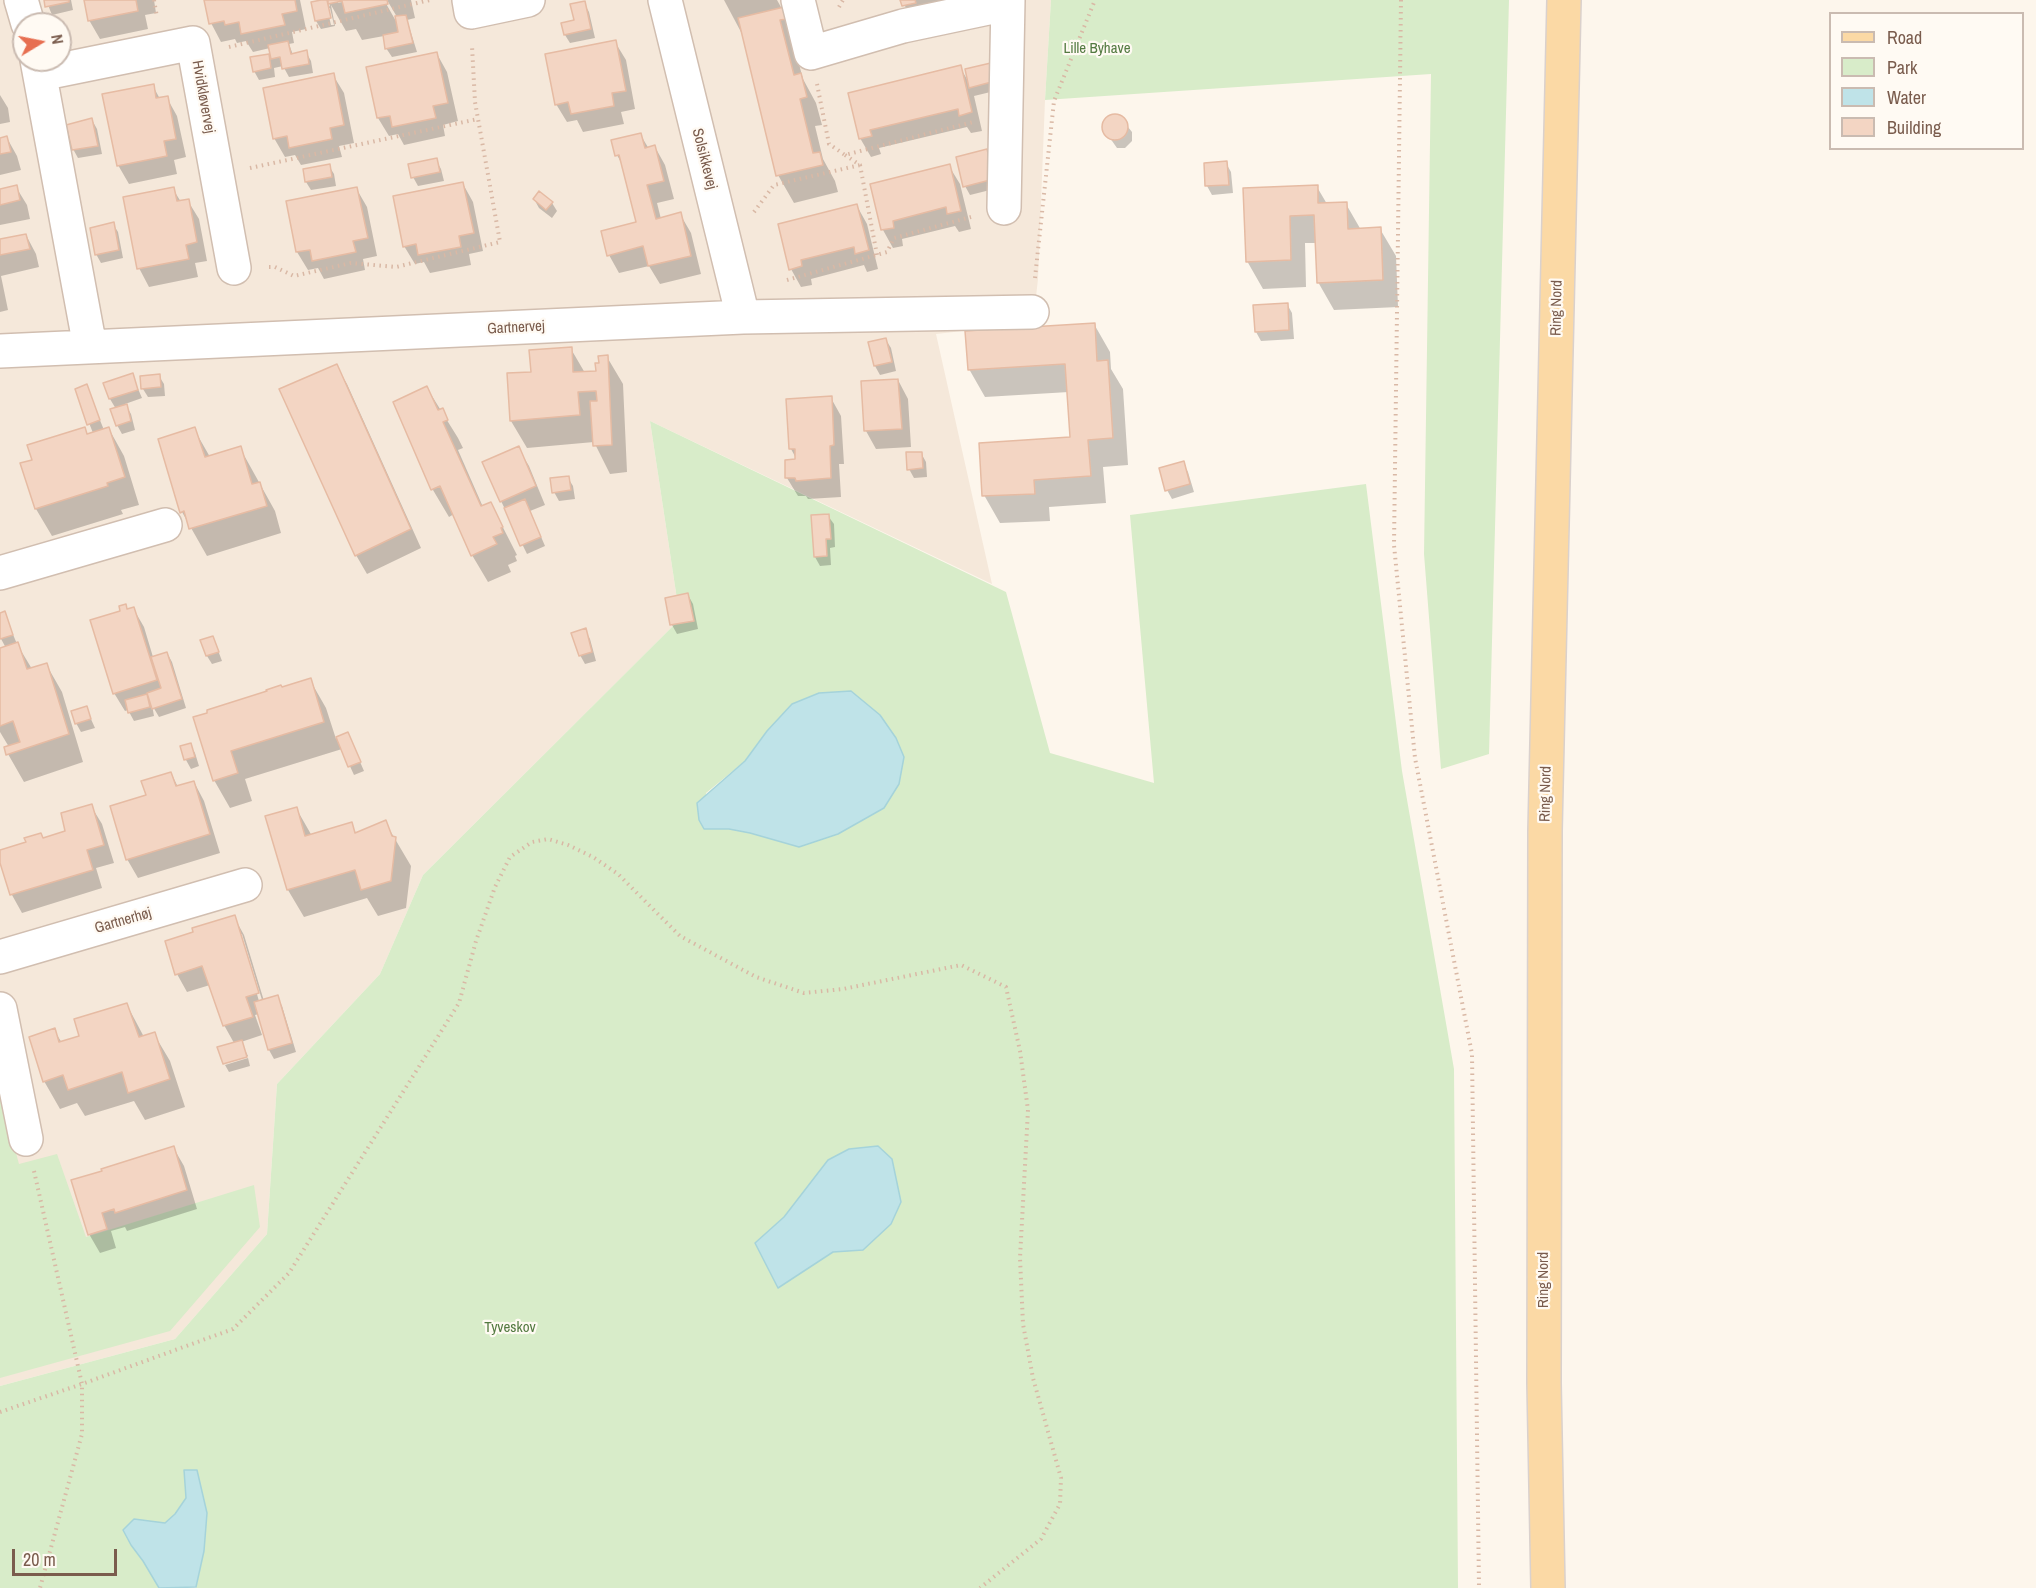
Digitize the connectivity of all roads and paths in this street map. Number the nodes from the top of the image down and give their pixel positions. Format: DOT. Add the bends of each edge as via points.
graph roads {
  1 [pos="430,0"];
  2 [pos="528,0"];
  3 [pos="665,0"];
  4 [pos="798,0"];
  5 [pos="843,0"];
  6 [pos="1095,0"];
  7 [pos="1401,0"];
  8 [pos="1564,0"];
  9 [pos="1007,2"];
  10 [pos="470,6"];
  11 [pos="838,9"];
  12 [pos="811,53"];
  13 [pos="195,56"];
  14 [pos="72,62"];
  15 [pos="40,72"];
  16 [pos="1005,114"];
  17 [pos="478,119"];
  18 [pos="844,155"];
  19 [pos="860,165"];
  20 [pos="217,175"];
  21 [pos="1004,208"];
  22 [pos="726,248"];
  23 [pos="877,255"];
  24 [pos="234,268"];
  25 [pos="741,305"];
  26 [pos="1032,312"];
  27 [pos="90,347"];
  28 [pos="0,351"];
  29 [pos="165,525"];
  30 [pos="0,573"];
  31 [pos="245,885"];
  32 [pos="0,957"];
  33 [pos="0,1009"];
  34 [pos="26,1138"];
  35 [pos="82,1384"];
  36 [pos="0,1412"];
  37 [pos="40,1588"];
  38 [pos="980,1588"];
  39 [pos="1479,1588"];
  40 [pos="1548,1588"];
  1 -- 13 [label="path"];
  2 -- 10 [label="street"];
  3 -- 22 [label="street, Solsikkevej"];
  4 -- 12 [label="street"];
  5 -- 11 [label="path"];
  6 -- 26 [label="path" via="1054,101"];
  7 -- 39 [label="path" via="1394,545 1415,758 1472,1054"];
  8 -- 40 [label="main road, Ring Nord" via="1545,831 1544,1383"];
  9 -- 12 [label="street"];
  9 -- 16 [label="street"];
  10 -- 17 [label="path"];
  12 -- 18 [label="path" via="829,144"];
  13 -- 14 [label="street, Hvidkløvervej" via="193,43"];
  13 -- 20 [label="street, Hvidkløvervej"];
  15 -- 27 [label="street, Hvidkløvervej"];
  16 -- 18 [label="path"];
  16 -- 21 [label="street"];
  17 -- 20 [label="path"];
  17 -- 24 [label="path" via="500,242 396,267 351,263 294,276 275,267"];
  18 -- 19 [label="path"];
  19 -- 22 [label="path" via="774,185"];
  19 -- 23 [label="path"];
  20 -- 24 [label="street, Hvidkløvervej"];
  21 -- 23 [label="path" via="894,238 887,252"];
  22 -- 25 [label="street, Solsikkevej"];
  23 -- 25 [label="path"];
  25 -- 26 [label="street, Gartnervej"];
  25 -- 27 [label="street, Gartnervej"];
  27 -- 28 [label="street, Gartnervej"];
  29 -- 30 [label="street"];
  31 -- 32 [label="street, Gartnerhøj"];
  33 -- 34 [label="street"];
  34 -- 35 [label="path"];
  35 -- 36 [label="path"];
  35 -- 37 [label="path" via="82,1434"];
  35 -- 38 [label="path" via="233,1329 289,1273 459,1003 476,941 510,857 532,842 548,839 593,857 618,874 680,936 756,977 804,993 961,965 1006,987 1028,1110 1020,1258 1023,1324 1033,1378 1061,1478 1060,1504 1041,1539"];
}
